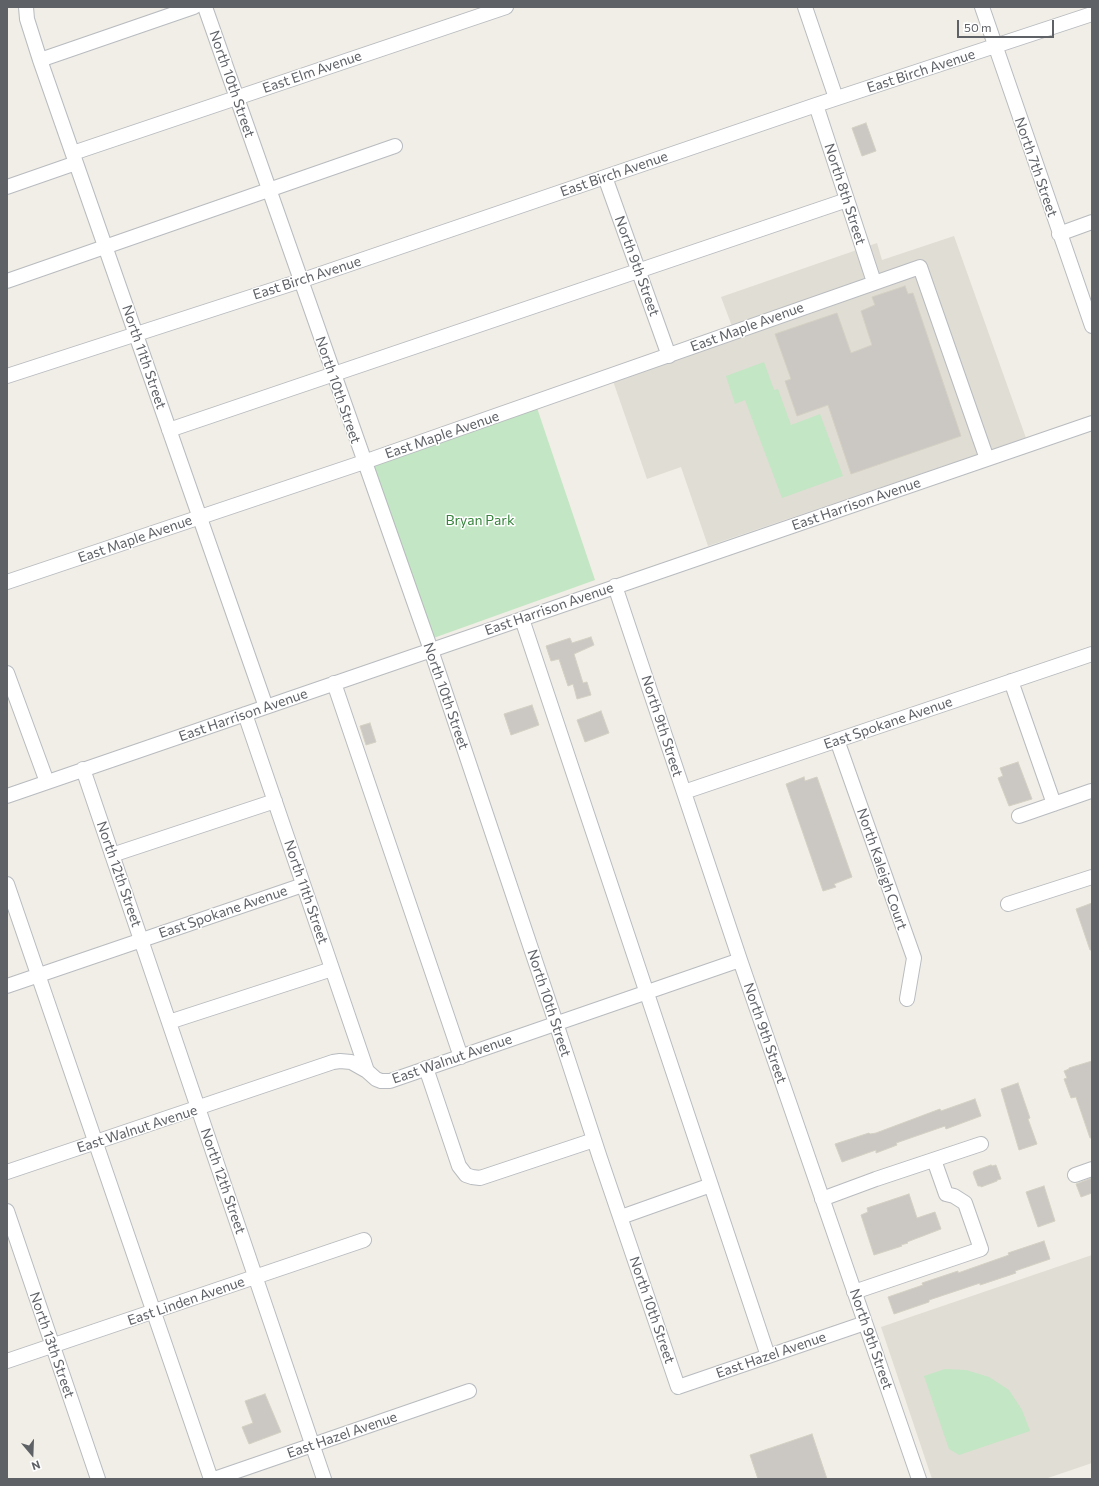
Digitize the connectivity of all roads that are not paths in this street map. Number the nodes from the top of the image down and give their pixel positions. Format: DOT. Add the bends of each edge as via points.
graph roads {
  1 [pos="26,7"];
  2 [pos="194,7"];
  3 [pos="205,7"];
  4 [pos="506,7"];
  5 [pos="805,7"];
  6 [pos="982,7"];
  7 [pos="1090,14"];
  8 [pos="996,47"];
  9 [pos="40,60"];
  10 [pos="237,98"];
  11 [pos="836,98"];
  12 [pos="816,105"];
  13 [pos="395,146"];
  14 [pos="75,158"];
  15 [pos="605,177"];
  16 [pos="7,187"];
  17 [pos="269,190"];
  18 [pos="847,200"];
  19 [pos="1092,222"];
  20 [pos="1059,234"];
  21 [pos="105,247"];
  22 [pos="639,271"];
  23 [pos="7,281"];
  24 [pos="300,281"];
  25 [pos="874,282"];
  26 [pos="1092,326"];
  27 [pos="135,333"];
  28 [pos="669,356"];
  29 [pos="333,374"];
  30 [pos="7,376"];
  31 [pos="1091,426"];
  32 [pos="169,430"];
  33 [pos="987,459"];
  34 [pos="364,462"];
  35 [pos="199,517"];
  36 [pos="7,582"];
  37 [pos="615,586"];
  38 [pos="522,619"];
  39 [pos="430,650"];
  40 [pos="1092,654"];
  41 [pos="7,673"];
  42 [pos="1011,681"];
  43 [pos="334,683"];
  44 [pos="266,707"];
  45 [pos="245,714"];
  46 [pos="837,740"];
  47 [pos="83,769"];
  48 [pos="47,782"];
  49 [pos="1091,791"];
  50 [pos="684,792"];
  51 [pos="7,796"];
  52 [pos="275,801"];
  53 [pos="1054,804"];
  54 [pos="1019,816"];
  55 [pos="112,855"];
  56 [pos="1092,877"];
  57 [pos="7,884"];
  58 [pos="303,885"];
  59 [pos="1008,904"];
  60 [pos="141,940"];
  61 [pos="740,960"];
  62 [pos="332,969"];
  63 [pos="39,975"];
  64 [pos="7,986"];
  65 [pos="646,992"];
  66 [pos="907,999"];
  67 [pos="169,1022"];
  68 [pos="556,1023"];
  69 [pos="461,1056"];
  70 [pos="426,1068"];
  71 [pos="367,1071"];
  72 [pos="198,1108"];
  73 [pos="594,1140"];
  74 [pos="95,1143"];
  75 [pos="981,1144"];
  76 [pos="934,1160"];
  77 [pos="1092,1169"];
  78 [pos="7,1172"];
  79 [pos="1075,1175"];
  80 [pos="711,1185"];
  81 [pos="822,1199"];
  82 [pos="7,1211"];
  83 [pos="621,1217"];
  84 [pos="364,1240"];
  85 [pos="256,1277"];
  86 [pos="854,1292"];
  87 [pos="155,1311"];
  88 [pos="865,1323"];
  89 [pos="52,1346"];
  90 [pos="768,1356"];
  91 [pos="7,1361"];
  92 [pos="678,1387"];
  93 [pos="469,1391"];
  94 [pos="312,1445"];
  95 [pos="98,1479"];
  96 [pos="213,1479"];
  97 [pos="324,1479"];
  98 [pos="918,1479"];
  1 -- 9 [label="street, North 11th Street" via="27,19"];
  2 -- 9 [label="street"];
  3 -- 10 [label="street, North 10th Street"];
  4 -- 10 [label="street, East Elm Avenue"];
  5 -- 11 [label="street"];
  6 -- 8 [label="street, North 7th Street"];
  7 -- 8 [label="street, East Birch Avenue"];
  8 -- 11 [label="street, East Birch Avenue"];
  8 -- 20 [label="street, North 7th Street"];
  9 -- 14 [label="street, North 11th Street"];
  10 -- 14 [label="street, East Elm Avenue"];
  10 -- 17 [label="street, North 10th Street"];
  11 -- 12 [label="street, East Birch Avenue"];
  12 -- 15 [label="street, East Birch Avenue"];
  12 -- 18 [label="street, North 8th Street"];
  13 -- 17 [label="street"];
  14 -- 16 [label="street, East Elm Avenue"];
  14 -- 21 [label="street, North 11th Street"];
  15 -- 22 [label="street, North 9th Street"];
  15 -- 24 [label="street, East Birch Avenue"];
  17 -- 21 [label="street"];
  17 -- 24 [label="street, North 10th Street"];
  18 -- 22 [label="street"];
  18 -- 25 [label="street, North 8th Street"];
  19 -- 20 [label="street"];
  20 -- 26 [label="street, North 7th Street"];
  21 -- 23 [label="street"];
  21 -- 27 [label="street, North 11th Street"];
  22 -- 28 [label="street, North 9th Street"];
  22 -- 29 [label="street"];
  24 -- 27 [label="street, East Birch Avenue"];
  24 -- 29 [label="street, North 10th Street"];
  25 -- 28 [label="street, East Maple Avenue"];
  25 -- 33 [label="street, East Maple Avenue" via="920,267"];
  27 -- 30 [label="street, East Birch Avenue"];
  27 -- 32 [label="street, North 11th Street"];
  28 -- 34 [label="street, East Maple Avenue"];
  29 -- 32 [label="street"];
  29 -- 34 [label="street, North 10th Street"];
  31 -- 33 [label="street, East Harrison Avenue"];
  32 -- 35 [label="street, North 11th Street"];
  33 -- 37 [label="street, East Harrison Avenue"];
  34 -- 35 [label="street, East Maple Avenue"];
  34 -- 39 [label="street, North 10th Street"];
  35 -- 36 [label="street, East Maple Avenue"];
  35 -- 44 [label="street, North 11th Street"];
  37 -- 38 [label="street, East Harrison Avenue"];
  37 -- 50 [label="street, North 9th Street"];
  38 -- 39 [label="street, East Harrison Avenue"];
  38 -- 65 [label="street"];
  39 -- 43 [label="street, East Harrison Avenue"];
  39 -- 68 [label="street, North 10th Street"];
  40 -- 42 [label="street, East Spokane Avenue"];
  41 -- 48 [label="street"];
  42 -- 46 [label="street, East Spokane Avenue"];
  42 -- 53 [label="street"];
  43 -- 44 [label="street, East Harrison Avenue"];
  43 -- 69 [label="street"];
  44 -- 45 [label="street, East Harrison Avenue"];
  45 -- 47 [label="street, East Harrison Avenue"];
  45 -- 52 [label="street, North 11th Street"];
  46 -- 50 [label="street, East Spokane Avenue"];
  46 -- 66 [label="street, North Kaleigh Court" via="914,958"];
  47 -- 48 [label="street, East Harrison Avenue"];
  47 -- 55 [label="street, North 12th Street"];
  48 -- 51 [label="street, East Harrison Avenue"];
  49 -- 53 [label="street"];
  50 -- 61 [label="street, North 9th Street"];
  52 -- 55 [label="street"];
  52 -- 58 [label="street, North 11th Street"];
  53 -- 54 [label="street"];
  55 -- 60 [label="street, North 12th Street"];
  56 -- 59 [label="street"];
  57 -- 63 [label="street"];
  58 -- 60 [label="street, East Spokane Avenue"];
  58 -- 62 [label="street, North 11th Street"];
  60 -- 63 [label="street, East Spokane Avenue"];
  60 -- 67 [label="street, North 12th Street"];
  61 -- 65 [label="street, East Walnut Avenue"];
  61 -- 81 [label="street, North 9th Street"];
  62 -- 67 [label="street"];
  62 -- 71 [label="street, North 11th Street"];
  63 -- 64 [label="street, East Spokane Avenue"];
  63 -- 74 [label="street"];
  65 -- 68 [label="street, East Walnut Avenue"];
  65 -- 80 [label="street"];
  67 -- 72 [label="street, North 12th Street"];
  68 -- 69 [label="street, East Walnut Avenue"];
  68 -- 73 [label="street, North 10th Street"];
  69 -- 70 [label="street, East Walnut Avenue"];
  70 -- 71 [label="street, East Walnut Avenue" via="390,1081 376,1079"];
  70 -- 73 [label="street" via="459,1166 466,1175 480,1178"];
  71 -- 72 [label="street, East Walnut Avenue" via="351,1062 333,1062"];
  72 -- 74 [label="street, East Walnut Avenue"];
  72 -- 85 [label="street, North 12th Street"];
  73 -- 83 [label="street, North 10th Street"];
  74 -- 78 [label="street, East Walnut Avenue"];
  74 -- 87 [label="street"];
  75 -- 76 [label="street"];
  76 -- 81 [label="street"];
  76 -- 86 [label="street" via="946,1194 965,1203 981,1249"];
  77 -- 79 [label="street"];
  80 -- 83 [label="street"];
  80 -- 90 [label="street"];
  81 -- 86 [label="street, North 9th Street"];
  82 -- 89 [label="street, North 13th Street"];
  83 -- 92 [label="street, North 10th Street"];
  84 -- 85 [label="street, East Linden Avenue"];
  85 -- 87 [label="street, East Linden Avenue"];
  85 -- 94 [label="street, North 12th Street"];
  86 -- 88 [label="street, North 9th Street"];
  87 -- 89 [label="street, East Linden Avenue"];
  87 -- 96 [label="street"];
  88 -- 90 [label="street, East Hazel Avenue"];
  88 -- 98 [label="street, North 9th Street"];
  89 -- 91 [label="street, East Linden Avenue"];
  89 -- 95 [label="street, North 13th Street"];
  90 -- 92 [label="street, East Hazel Avenue"];
  93 -- 94 [label="street, East Hazel Avenue"];
  94 -- 96 [label="street, East Hazel Avenue"];
  94 -- 97 [label="street, North 12th Street"];
}
